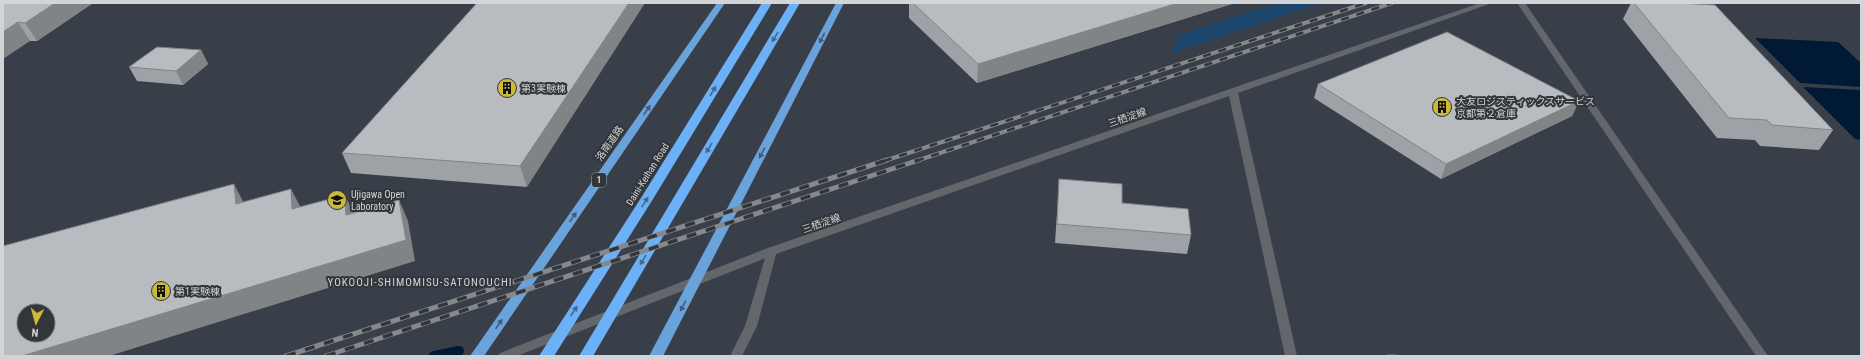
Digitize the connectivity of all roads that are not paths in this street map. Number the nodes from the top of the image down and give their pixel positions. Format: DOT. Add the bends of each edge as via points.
graph roads {
  1 [pos="721,3"];
  2 [pos="767,3"];
  3 [pos="795,3"];
  4 [pos="840,3"];
  5 [pos="1488,3"];
  6 [pos="1521,3"];
  7 [pos="1233,92"];
  8 [pos="772,251"];
  9 [pos="477,356"];
  10 [pos="504,356"];
  11 [pos="546,356"];
  12 [pos="586,356"];
  13 [pos="656,356"];
  14 [pos="736,356"];
  15 [pos="1291,356"];
  16 [pos="1762,356"];
  9 -- 1 [label="highway, 洛南道路 / 1, one-way"];
  11 -- 2 [label="highway, Daini-Keihan Road, one-way" via="647,199"];
  3 -- 12 [label="highway, one-way"];
  4 -- 13 [label="highway, one-way"];
  5 -- 7 [label="street, 三栖淀線"];
  6 -- 16 [label="street"];
  7 -- 8 [label="street, 三栖淀線"];
  7 -- 15 [label="street"];
  8 -- 10 [label="street, 三栖淀線"];
  8 -- 14 [label="street" via="751,326"];
}
